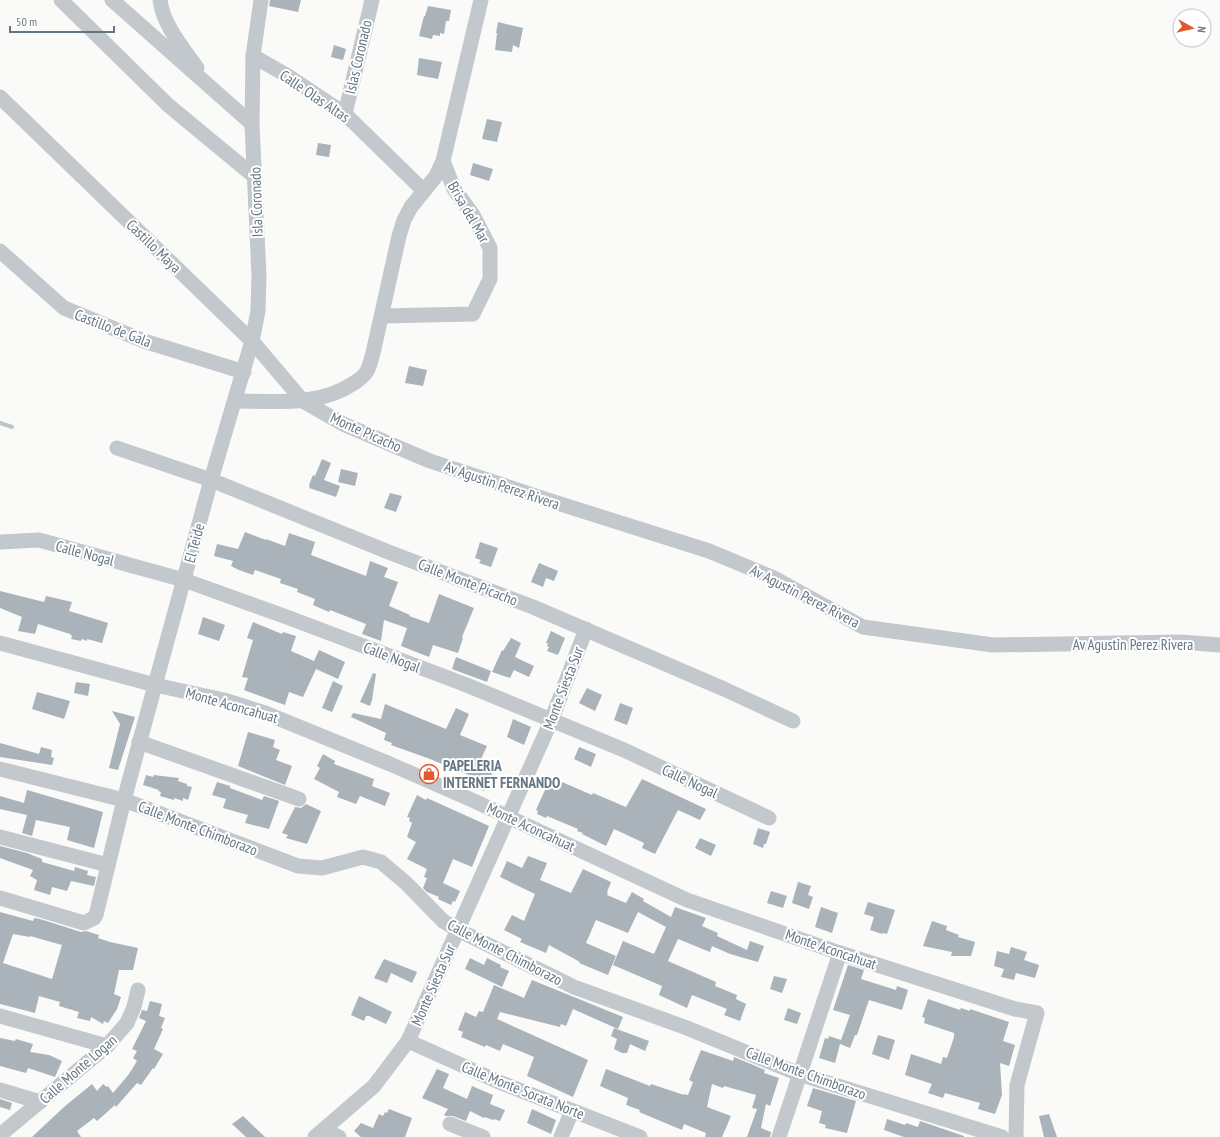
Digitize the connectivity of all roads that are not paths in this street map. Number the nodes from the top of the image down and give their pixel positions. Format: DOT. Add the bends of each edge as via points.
graph roads {
  1 [pos="61,0"];
  2 [pos="112,0"];
  3 [pos="160,0"];
  4 [pos="261,0"];
  5 [pos="372,0"];
  6 [pos="481,0"];
  7 [pos="253,56"];
  8 [pos="210,87"];
  9 [pos="0,97"];
  10 [pos="345,114"];
  11 [pos="252,124"];
  12 [pos="443,161"];
  13 [pos="255,177"];
  14 [pos="424,191"];
  15 [pos="0,251"];
  16 [pos="382,316"];
  17 [pos="252,341"];
  18 [pos="244,372"];
  19 [pos="235,401"];
  20 [pos="303,401"];
  21 [pos="117,448"];
  22 [pos="430,461"];
  23 [pos="211,480"];
  24 [pos="0,542"];
  25 [pos="184,580"];
  26 [pos="586,629"];
  27 [pos="0,644"];
  28 [pos="1220,645"];
  29 [pos="155,684"];
  30 [pos="551,721"];
  31 [pos="793,721"];
  32 [pos="139,742"];
  33 [pos="0,769"];
  34 [pos="299,799"];
  35 [pos="124,800"];
  36 [pos="509,816"];
  37 [pos="769,818"];
  38 [pos="0,837"];
  39 [pos="108,865"];
  40 [pos="0,898"];
  41 [pos="458,930"];
  42 [pos="840,953"];
  43 [pos="138,990"];
  44 [pos="0,1016"];
  45 [pos="408,1041"];
  46 [pos="107,1046"];
  47 [pos="799,1074"];
  48 [pos="0,1090"];
  49 [pos="40,1102"];
  50 [pos="572,1111"];
  51 [pos="450,1124"];
  52 [pos="319,1134"];
  53 [pos="0,1135"];
  54 [pos="339,1137"];
  55 [pos="483,1137"];
  56 [pos="561,1137"];
  57 [pos="640,1137"];
  58 [pos="779,1137"];
  59 [pos="1002,1137"];
  60 [pos="1016,1137"];
  1 -- 13 [label="street" via="168,105"];
  2 -- 8 [label="street"];
  3 -- 8 [label="street" via="174,36"];
  4 -- 7 [label="street, Isla Coronado"];
  5 -- 10 [label="street, Islas Coronado"];
  6 -- 12 [label="street, Brisa del Mar"];
  7 -- 10 [label="street, Calle Olas Altas"];
  7 -- 11 [label="street, Isla Coronado"];
  8 -- 11 [label="street"];
  9 -- 17 [label="street, Castillo Maya"];
  10 -- 14 [label="street, Calle Olas Altas"];
  11 -- 13 [label="street, Isla Coronado"];
  12 -- 14 [label="street, Brisa del Mar" via="436,176"];
  12 -- 16 [label="street, Brisa del Mar" via="454,189 473,215 490,248 490,279 473,314"];
  13 -- 17 [label="street, Isla Coronado" via="259,276 258,311"];
  14 -- 16 [label="street, Brisa del Mar" via="404,220"];
  15 -- 18 [label="street, Castillo de Gala" via="64,308 144,341"];
  16 -- 20 [label="street, Brisa del Mar" via="367,371 359,380 336,393"];
  17 -- 18 [label="street, Isla Coronado"];
  17 -- 20 [label="street, Castillo Maya"];
  18 -- 19 [label="street, Isla Coronado"];
  19 -- 20 [label="street, Brisa del Mar"];
  19 -- 23 [label="street, El Teide"];
  20 -- 22 [label="street, Monte Picacho" via="343,424"];
  21 -- 23 [label="street, Calle Monte Picacho"];
  22 -- 28 [label="street, Av Agustin Perez Rivera" via="709,551 774,578 863,626 993,645 1180,642"];
  23 -- 25 [label="street, El Teide"];
  23 -- 26 [label="street, Calle Monte Picacho"];
  24 -- 25 [label="street, Calle Nogal" via="39,540"];
  25 -- 29 [label="street, El Teide"];
  25 -- 30 [label="street, Calle Nogal" via="464,684"];
  26 -- 30 [label="street, Monte Siesta Sur"];
  26 -- 31 [label="street, Calle Monte Picacho"];
  27 -- 29 [label="street, Monte Aconcahuat"];
  29 -- 32 [label="street"];
  29 -- 36 [label="street, Monte Aconcahuat" via="224,700 265,713"];
  30 -- 36 [label="street, Monte Siesta Sur"];
  30 -- 37 [label="street, Calle Nogal" via="624,750"];
  32 -- 34 [label="street"];
  32 -- 35 [label="street"];
  33 -- 35 [label="street, Calle Monte Chimborazo"];
  35 -- 39 [label="street"];
  35 -- 41 [label="street, Calle Monte Chimborazo" via="298,866 322,868 363,857 381,862 406,883 443,921"];
  36 -- 41 [label="street, Monte Siesta Sur"];
  36 -- 42 [label="street, Monte Aconcahuat" via="687,900"];
  38 -- 39 [label="street"];
  39 -- 40 [label="street" via="96,915 84,923"];
  41 -- 45 [label="street, Monte Siesta Sur"];
  41 -- 47 [label="street, Calle Monte Chimborazo" via="574,987 687,1028"];
  42 -- 47 [label="street"];
  42 -- 60 [label="street, Monte Aconcahuat" via="1015,1009 1037,1013 1016,1085"];
  43 -- 46 [label="street, Calle Monte Logan" via="127,1023"];
  44 -- 46 [label="street"];
  45 -- 50 [label="street, Calle Monte Sorata Norte"];
  45 -- 52 [label="street, Monte Siesta Sur" via="374,1086"];
  46 -- 49 [label="street, Calle Monte Logan"];
  47 -- 58 [label="street"];
  47 -- 59 [label="street, Calle Monte Chimborazo"];
  48 -- 49 [label="street"];
  49 -- 53 [label="street, Calle Monte Logan"];
  50 -- 56 [label="street"];
  50 -- 57 [label="street, Calle Monte Sorata Norte"];
  51 -- 55 [label="street"];
  52 -- 54 [label="street"];
}
